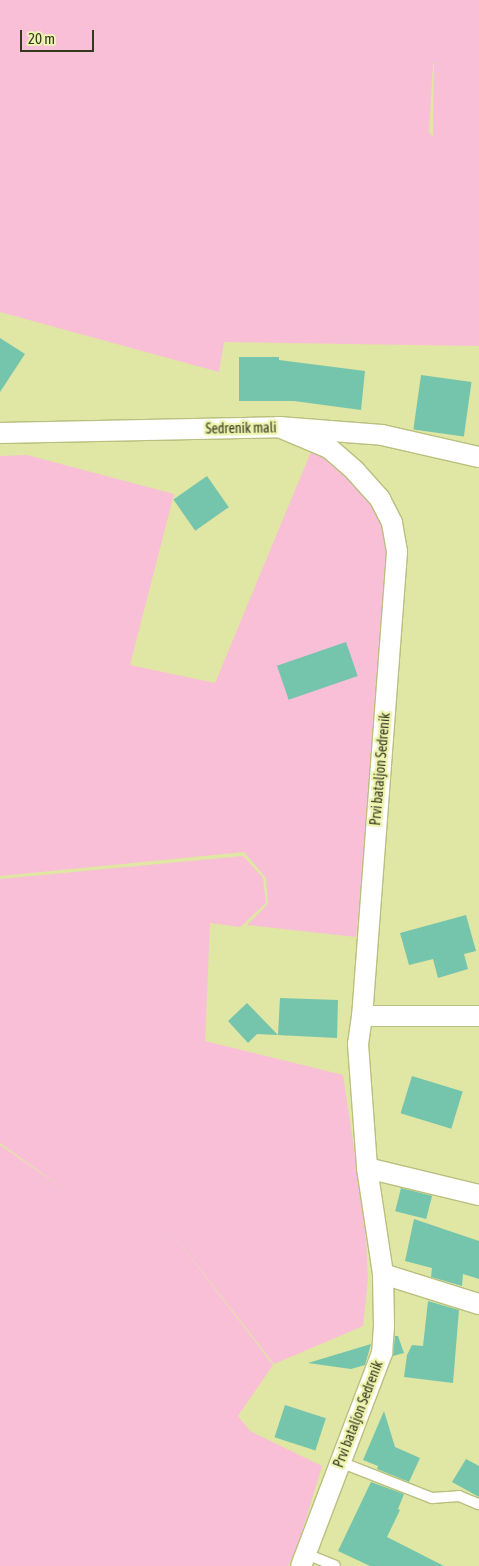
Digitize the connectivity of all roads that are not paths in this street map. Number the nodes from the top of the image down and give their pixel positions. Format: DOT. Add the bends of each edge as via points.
graph roads {
  1 [pos="278,427"];
  2 [pos="0,433"];
  3 [pos="479,457"];
  4 [pos="362,1016"];
  5 [pos="479,1016"];
  6 [pos="367,1168"];
  7 [pos="479,1196"];
  8 [pos="383,1274"];
  9 [pos="479,1304"];
  10 [pos="340,1462"];
  11 [pos="478,1504"];
  12 [pos="303,1560"];
  13 [pos="335,1566"];
  1 -- 2 [label="street, Sedrenik mali"];
  1 -- 3 [label="street, Sedrenik mali" via="382,435"];
  1 -- 4 [label="street, Prvi bataljon Sedrenik" via="329,448 355,472 380,499 392,523 397,552"];
  4 -- 5 [label="street"];
  4 -- 6 [label="street, Prvi bataljon Sedrenik" via="358,1044"];
  6 -- 7 [label="street"];
  6 -- 8 [label="street, Prvi bataljon Sedrenik"];
  8 -- 9 [label="street"];
  8 -- 10 [label="street, Prvi bataljon Sedrenik" via="382,1353"];
  10 -- 11 [label="lane" via="432,1498 459,1496"];
  10 -- 12 [label="street, Prvi bataljon Sedrenik"];
  12 -- 13 [label="lane"];
}
